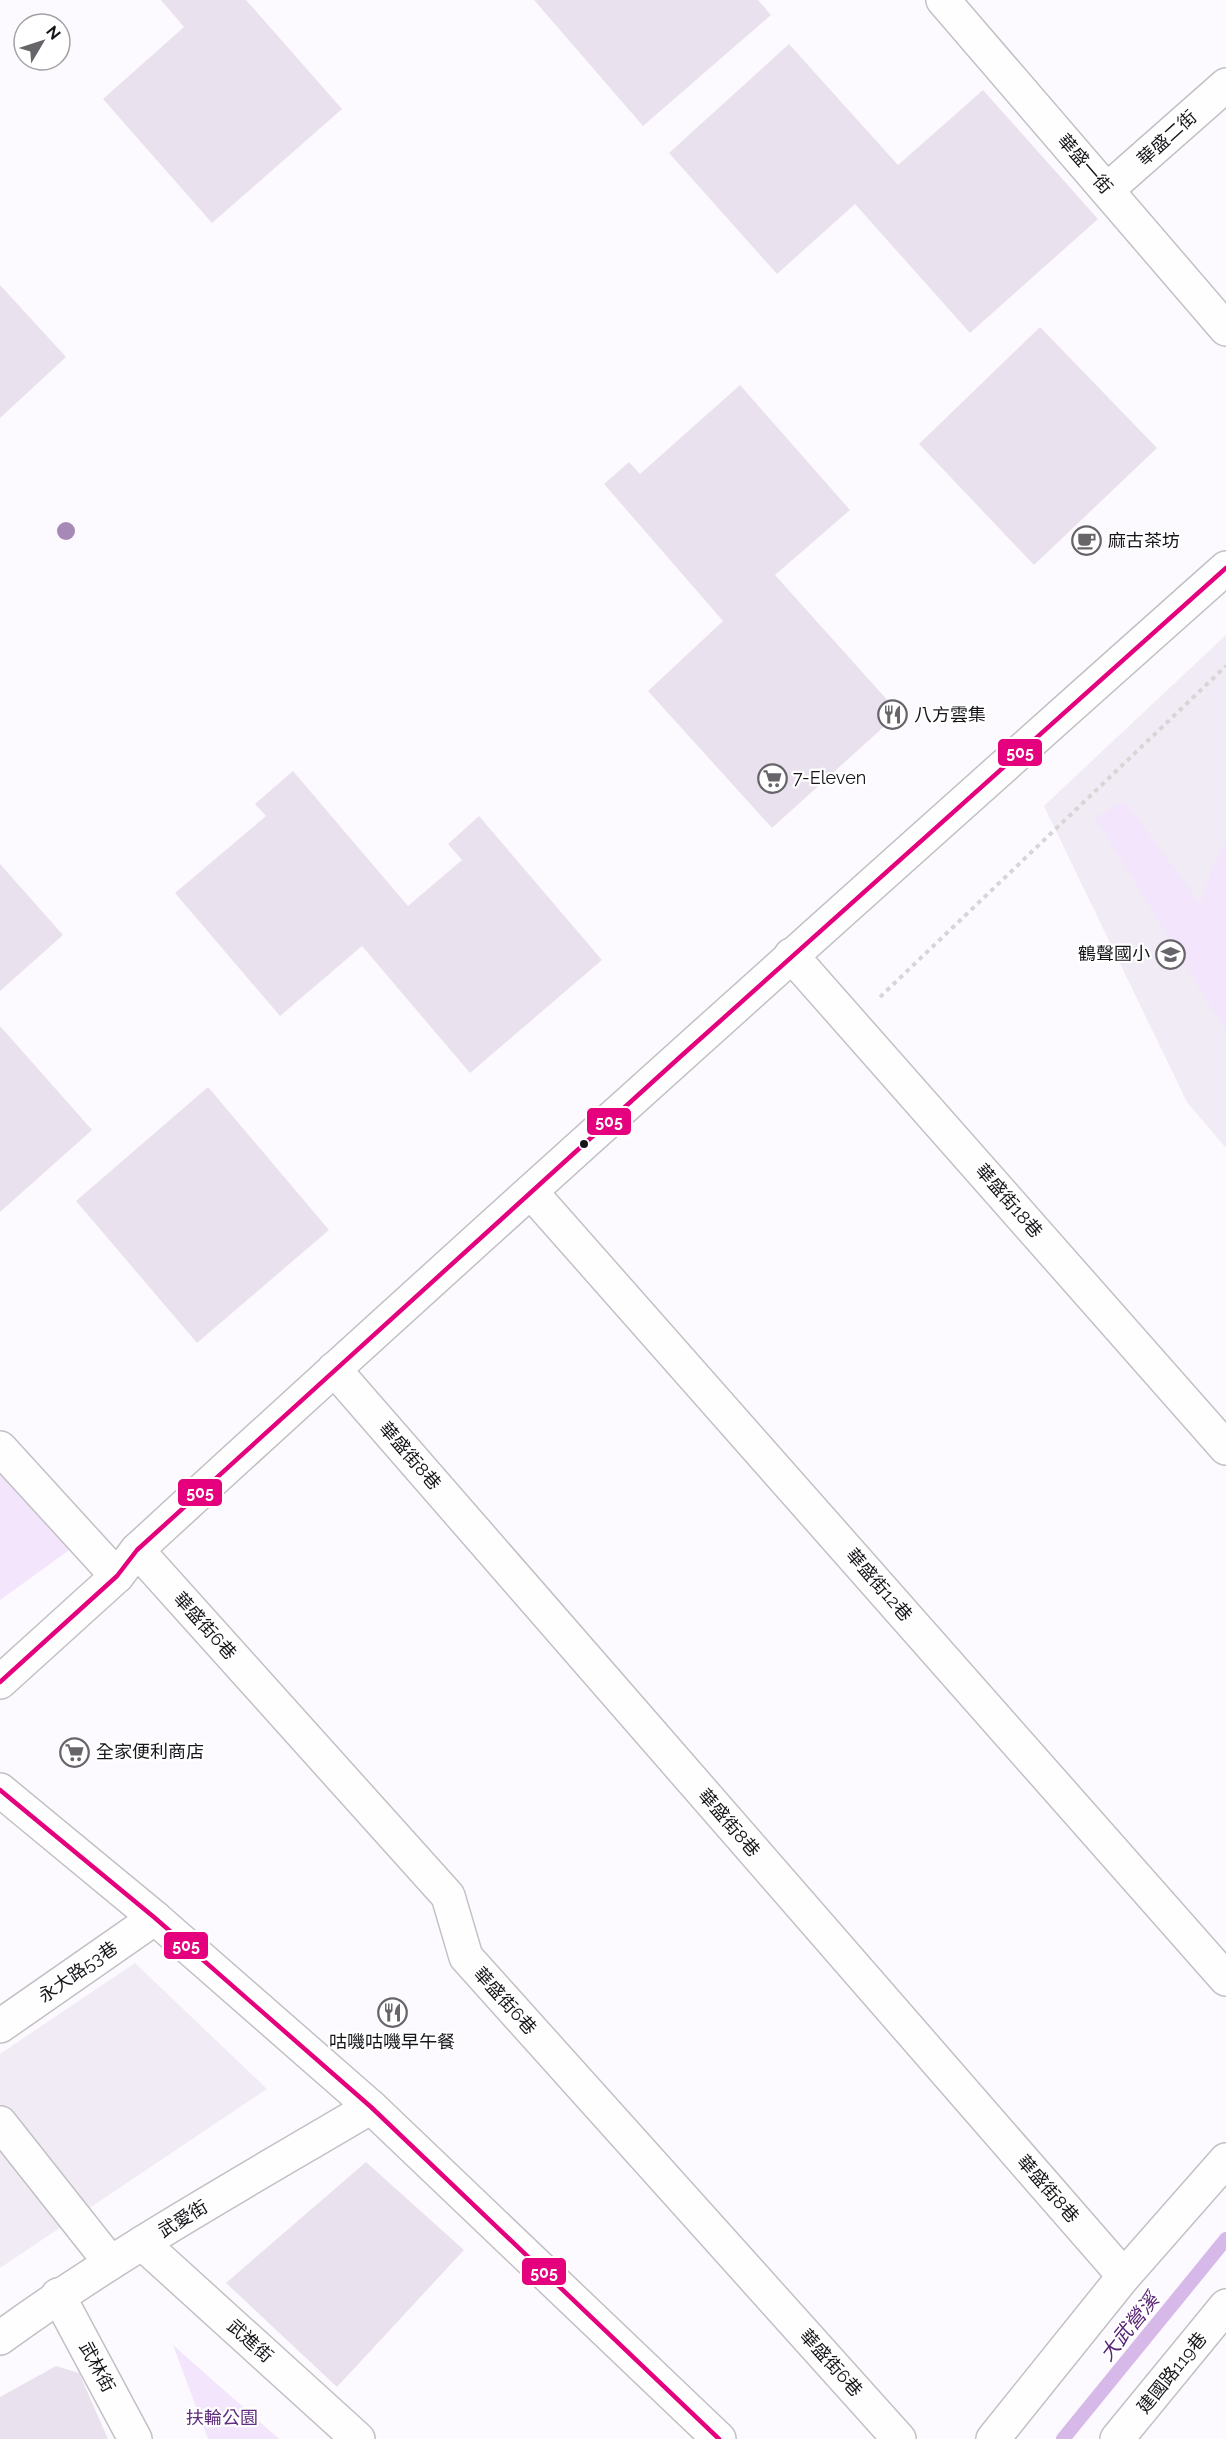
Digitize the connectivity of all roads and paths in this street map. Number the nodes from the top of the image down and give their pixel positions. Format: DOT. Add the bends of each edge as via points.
graph roads {
  1 [pos="943,0"];
  2 [pos="1226,85"];
  3 [pos="1107,190"];
  4 [pos="1226,328"];
  5 [pos="1226,568"];
  6 [pos="1226,666"];
  7 [pos="791,955"];
  8 [pos="852,1024"];
  9 [pos="531,1192"];
  10 [pos="334,1369"];
  11 [pos="0,1448"];
  12 [pos="1226,1448"];
  13 [pos="137,1550"];
  14 [pos="117,1576"];
  15 [pos="0,1682"];
  16 [pos="0,1790"];
  17 [pos="155,1918"];
  18 [pos="1226,1978"];
  19 [pos="0,2026"];
  20 [pos="371,2107"];
  21 [pos="4,2134"];
  22 [pos="1226,2160"];
  23 [pos="142,2243"];
  24 [pos="110,2262"];
  25 [pos="1124,2277"];
  26 [pos="58,2295"];
  27 [pos="1226,2306"];
  28 [pos="0,2338"];
  29 [pos="135,2439"];
  30 [pos="358,2439"];
  31 [pos="719,2439"];
  32 [pos="899,2439"];
  33 [pos="993,2439"];
  34 [pos="1117,2439"];
  1 -- 3 [label="street, 華盛一街"];
  2 -- 3 [label="street, 華盛二街"];
  3 -- 4 [label="street, 華盛一街"];
  5 -- 7 [label="street"];
  6 -- 8 [label="path"];
  7 -- 8 [label="street, 華盛街18巷"];
  7 -- 9 [label="street"];
  8 -- 12 [label="street, 華盛街18巷"];
  9 -- 10 [label="street"];
  9 -- 18 [label="street, 華盛街12巷"];
  10 -- 13 [label="street"];
  10 -- 25 [label="street, 華盛街8巷"];
  11 -- 14 [label="street"];
  13 -- 14 [label="street"];
  13 -- 32 [label="street, 華盛街6巷" via="448,1896 466,1957"];
  14 -- 15 [label="street"];
  16 -- 17 [label="street"];
  17 -- 19 [label="street, 永大路53巷"];
  17 -- 20 [label="street"];
  20 -- 23 [label="street, 武愛街"];
  20 -- 31 [label="street"];
  21 -- 24 [label="street"];
  22 -- 25 [label="street"];
  23 -- 24 [label="street, 武愛街"];
  23 -- 30 [label="street, 武進街"];
  24 -- 26 [label="street, 武愛街"];
  25 -- 33 [label="street"];
  26 -- 28 [label="street, 武愛街"];
  26 -- 29 [label="street, 武林街"];
  27 -- 34 [label="street, 建國路119巷"];
}
